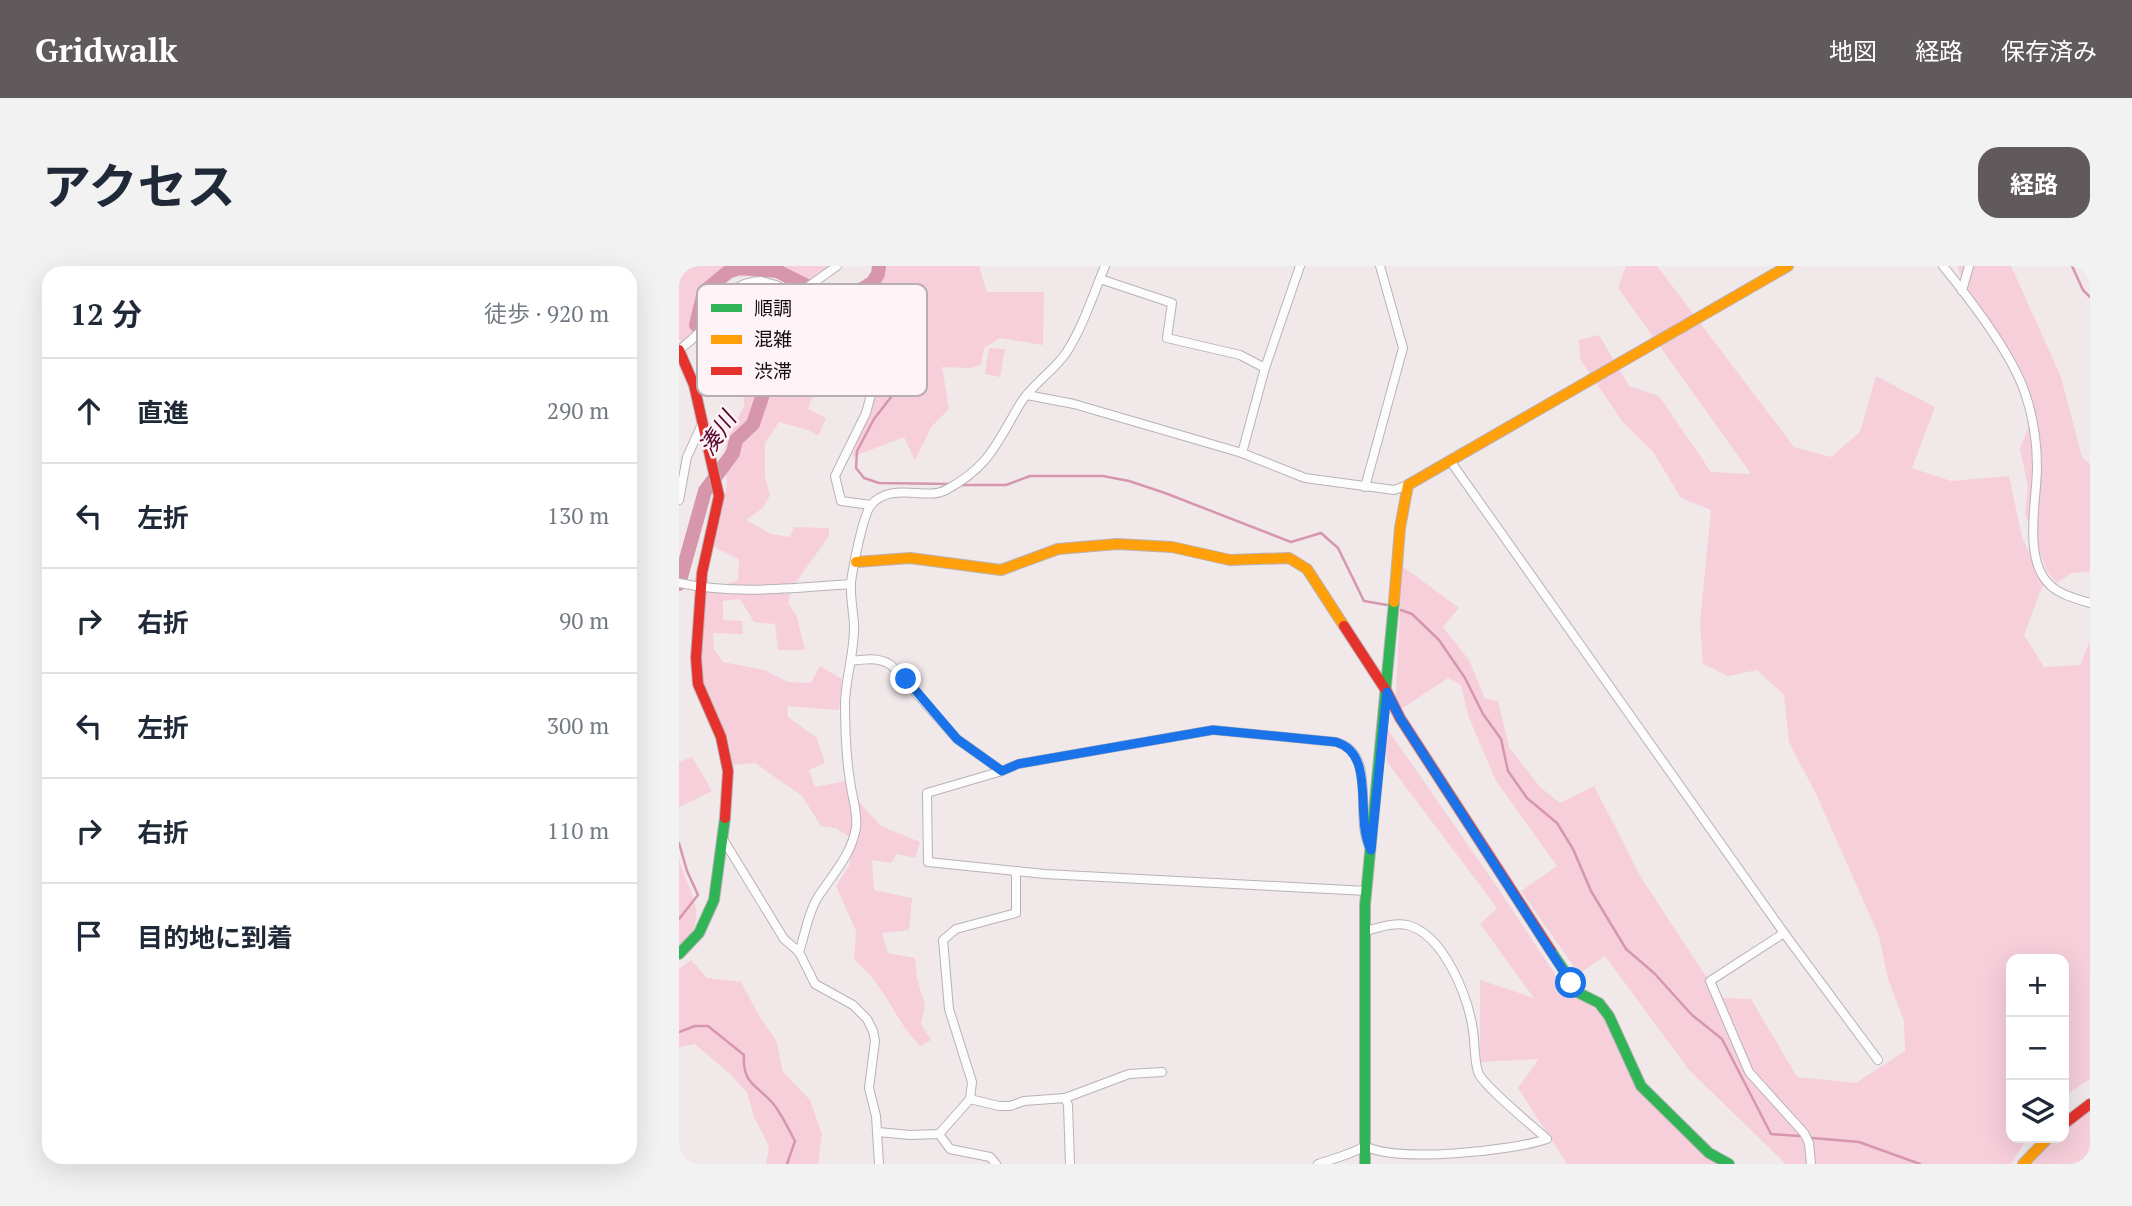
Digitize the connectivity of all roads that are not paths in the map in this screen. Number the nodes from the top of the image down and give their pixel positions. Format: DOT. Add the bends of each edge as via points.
graph roads {
  1 [pos="837,266"];
  2 [pos="1105,266"];
  3 [pos="1300,266"];
  4 [pos="1380,266"];
  5 [pos="1788,266"];
  6 [pos="1943,266"];
  7 [pos="1969,266"];
  8 [pos="1100,279"];
  9 [pos="761,281"];
  10 [pos="745,284"];
  11 [pos="762,284"];
  12 [pos="772,284"];
  13 [pos="811,284"];
  14 [pos="1962,291"];
  15 [pos="697,335"];
  16 [pos="679,350"];
  17 [pos="1265,368"];
  18 [pos="1027,395"];
  19 [pos="871,396"];
  20 [pos="703,422"];
  21 [pos="1242,453"];
  22 [pos="1451,463"];
  23 [pos="1408,485"];
  24 [pos="1365,487"];
  25 [pos="679,500"];
  26 [pos="871,505"];
  27 [pos="856,562"];
  28 [pos="683,584"];
  29 [pos="851,584"];
  30 [pos="701,588"];
  31 [pos="2090,603"];
  32 [pos="851,661"];
  33 [pos="1387,692"];
  34 [pos="1002,771"];
  35 [pos="723,839"];
  36 [pos="1371,850"];
  37 [pos="1016,871"];
  38 [pos="1367,891"];
  39 [pos="1365,931"];
  40 [pos="1784,933"];
  41 [pos="799,952"];
  42 [pos="679,954"];
  43 [pos="1878,1060"];
  44 [pos="1162,1072"];
  45 [pos="1065,1098"];
  46 [pos="970,1099"];
  47 [pos="2090,1104"];
  48 [pos="2069,1120"];
  49 [pos="878,1132"];
  50 [pos="939,1133"];
  51 [pos="2043,1143"];
  52 [pos="1365,1146"];
  53 [pos="879,1164"];
  54 [pos="996,1164"];
  55 [pos="1070,1164"];
  56 [pos="1318,1164"];
  57 [pos="1365,1164"];
  58 [pos="1729,1164"];
  59 [pos="1811,1164"];
  60 [pos="2023,1164"];
  1 -- 13 [label="street"];
  2 -- 8 [label="street"];
  3 -- 17 [label="street"];
  4 -- 24 [label="street" via="1403,348"];
  5 -- 22 [label="street"];
  6 -- 14 [label="street"];
  7 -- 14 [label="street"];
  8 -- 17 [label="street" via="1172,303 1167,338 1240,355"];
  8 -- 18 [label="street" via="1064,355"];
  9 -- 10 [label="street"];
  9 -- 11 [label="street"];
  9 -- 12 [label="street"];
  14 -- 31 [label="street" via="2017,373 2025,393 2035,434 2033,513 2038,567 2049,585"];
  15 -- 16 [label="street"];
  16 -- 20 [label="street"];
  17 -- 21 [label="street"];
  18 -- 21 [label="street" via="1074,404"];
  18 -- 26 [label="street" via="997,446 963,481 941,493 893,494"];
  19 -- 26 [label="street" via="835,476 841,501"];
  20 -- 25 [label="street" via="687,457"];
  20 -- 30 [label="street" via="719,496"];
  21 -- 24 [label="street" via="1305,478"];
  22 -- 23 [label="street"];
  22 -- 40 [label="street"];
  23 -- 24 [label="street" via="1394,490"];
  23 -- 33 [label="street" via="1400,528"];
  26 -- 27 [label="street"];
  27 -- 29 [label="street"];
  27 -- 33 [label="street" via="911,558 1001,570 1058,549 1117,544 1172,547 1230,560 1289,558 1307,569"];
  28 -- 30 [label="street"];
  29 -- 30 [label="street"];
  29 -- 32 [label="street"];
  30 -- 35 [label="street" via="698,684 721,737 728,771"];
  32 -- 34 [label="street" via="883,659 891,664 957,739"];
  32 -- 41 [label="street" via="845,703 856,828 836,873 816,899"];
  33 -- 36 [label="street"];
  33 -- 58 [label="street" via="1571,983 1609,1016 1641,1086 1709,1153"];
  34 -- 36 [label="street" via="1018,764 1213,730 1336,742 1347,745 1355,756 1364,782 1362,808"];
  34 -- 37 [label="street" via="927,793 928,862"];
  35 -- 41 [label="street" via="784,939"];
  35 -- 42 [label="street" via="714,900 699,933"];
  36 -- 38 [label="street"];
  37 -- 38 [label="street"];
  37 -- 46 [label="street" via="1016,913 956,929 943,940 949,1009 972,1082"];
  38 -- 39 [label="street"];
  39 -- 52 [label="street"];
  39 -- 52 [label="street" via="1409,926 1440,950 1458,975 1465,997 1478,1073 1548,1139 1431,1156"];
  40 -- 43 [label="street"];
  40 -- 59 [label="street" via="1710,981 1749,1072 1804,1133"];
  41 -- 49 [label="street" via="815,984 853,1005 873,1031 869,1088"];
  44 -- 45 [label="street" via="1129,1074"];
  45 -- 46 [label="street" via="1010,1106"];
  45 -- 55 [label="street"];
  46 -- 50 [label="street"];
  47 -- 48 [label="street"];
  49 -- 50 [label="street"];
  49 -- 53 [label="street"];
  50 -- 54 [label="street" via="950,1149 990,1157"];
  51 -- 60 [label="street"];
  52 -- 56 [label="street"];
  52 -- 57 [label="street"];
}
